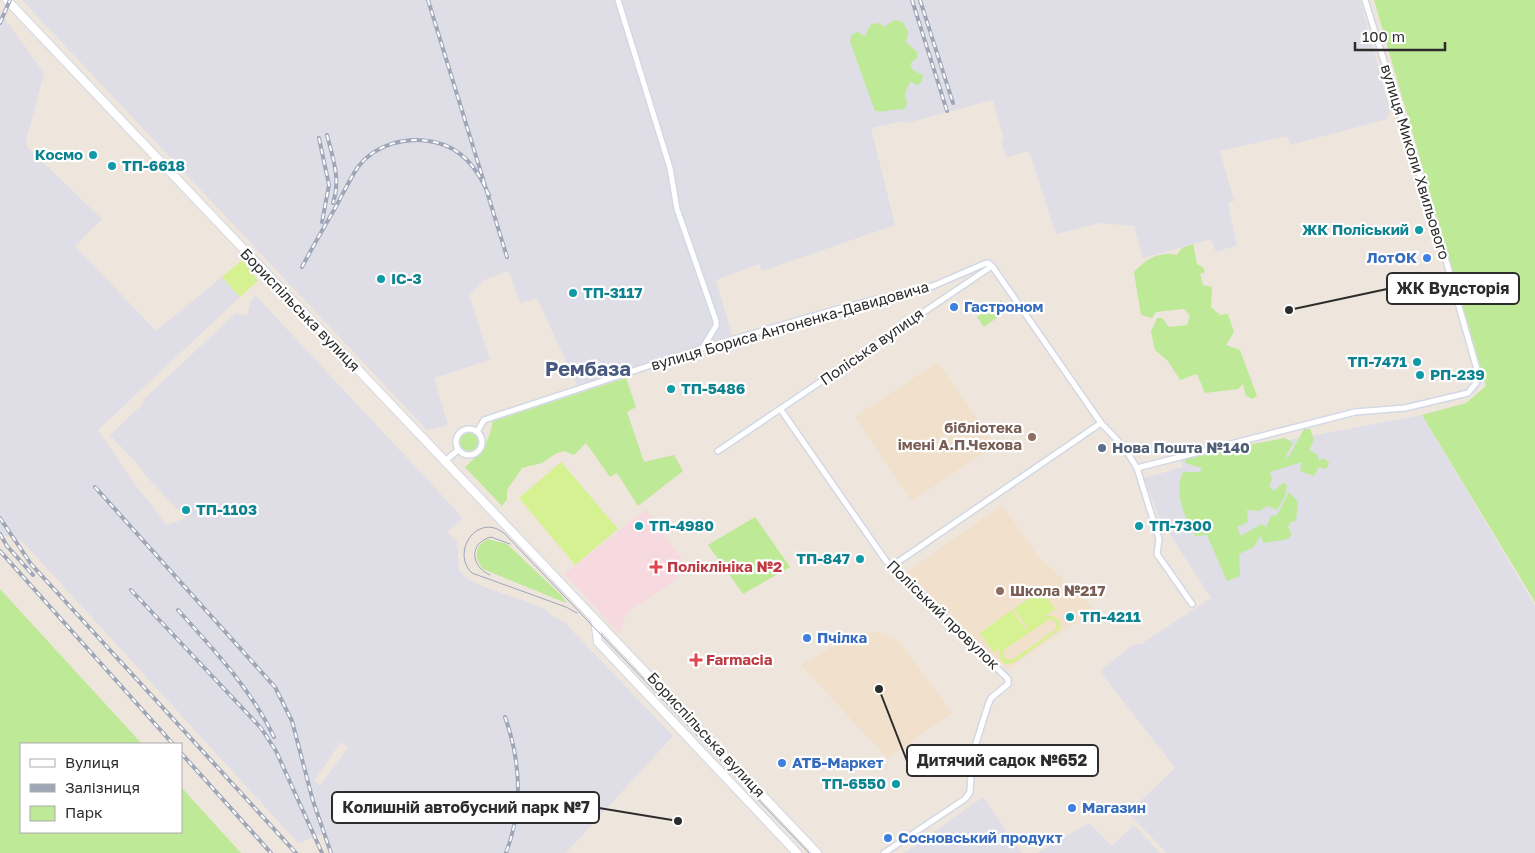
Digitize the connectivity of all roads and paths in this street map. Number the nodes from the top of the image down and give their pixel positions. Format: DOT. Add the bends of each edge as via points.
graph roads {
  1 [pos="7,0"];
  2 [pos="618,0"];
  3 [pos="1365,0"];
  4 [pos="992,266"];
  5 [pos="703,348"];
  6 [pos="781,410"];
  7 [pos="1101,423"];
  8 [pos="477,432"];
  9 [pos="458,450"];
  10 [pos="718,451"];
  11 [pos="445,461"];
  12 [pos="1137,468"];
  13 [pos="892,566"];
  14 [pos="1192,604"];
  15 [pos="594,618"];
  16 [pos="797,853"];
  17 [pos="817,853"];
  18 [pos="884,853"];
  1 -- 11 [label="main road, Бориспільська вулиця"];
  2 -- 5 [label="street" via="670,168 677,209 716,321"];
  3 -- 12 [label="street, вулиця Миколи Хвильового" via="1445,257 1478,373 1477,382 1468,393 1439,401 1405,408 1355,412"];
  4 -- 5 [label="street, вулиця Бориса Антоненка-Давидовича" via="988,262 933,286 841,308"];
  4 -- 6 [label="street, Поліська вулиця"];
  4 -- 7 [label="street"];
  5 -- 8 [label="street, вулиця Бориса Антоненка-Давидовича" via="484,420"];
  6 -- 10 [label="street, Поліська вулиця"];
  6 -- 13 [label="street, Поліський провулок"];
  7 -- 12 [label="street" via="1124,447"];
  7 -- 13 [label="street"];
  8 -- 9 [label="street" via="467,429 461,432 456,440"];
  8 -- 9 [label="street" via="482,444 476,453 466,456"];
  9 -- 11 [label="street"];
  11 -- 15 [label="main road, Бориспільська вулиця"];
  12 -- 14 [label="street" via="1159,539 1157,554"];
  13 -- 18 [label="street, Поліський провулок" via="1008,679 1008,684 991,698 988,705 972,756 970,792 966,799"];
  15 -- 16 [label="main road, Бориспільська вулиця" via="598,642"];
  15 -- 17 [label="main road, Бориспільська вулиця"];
}
